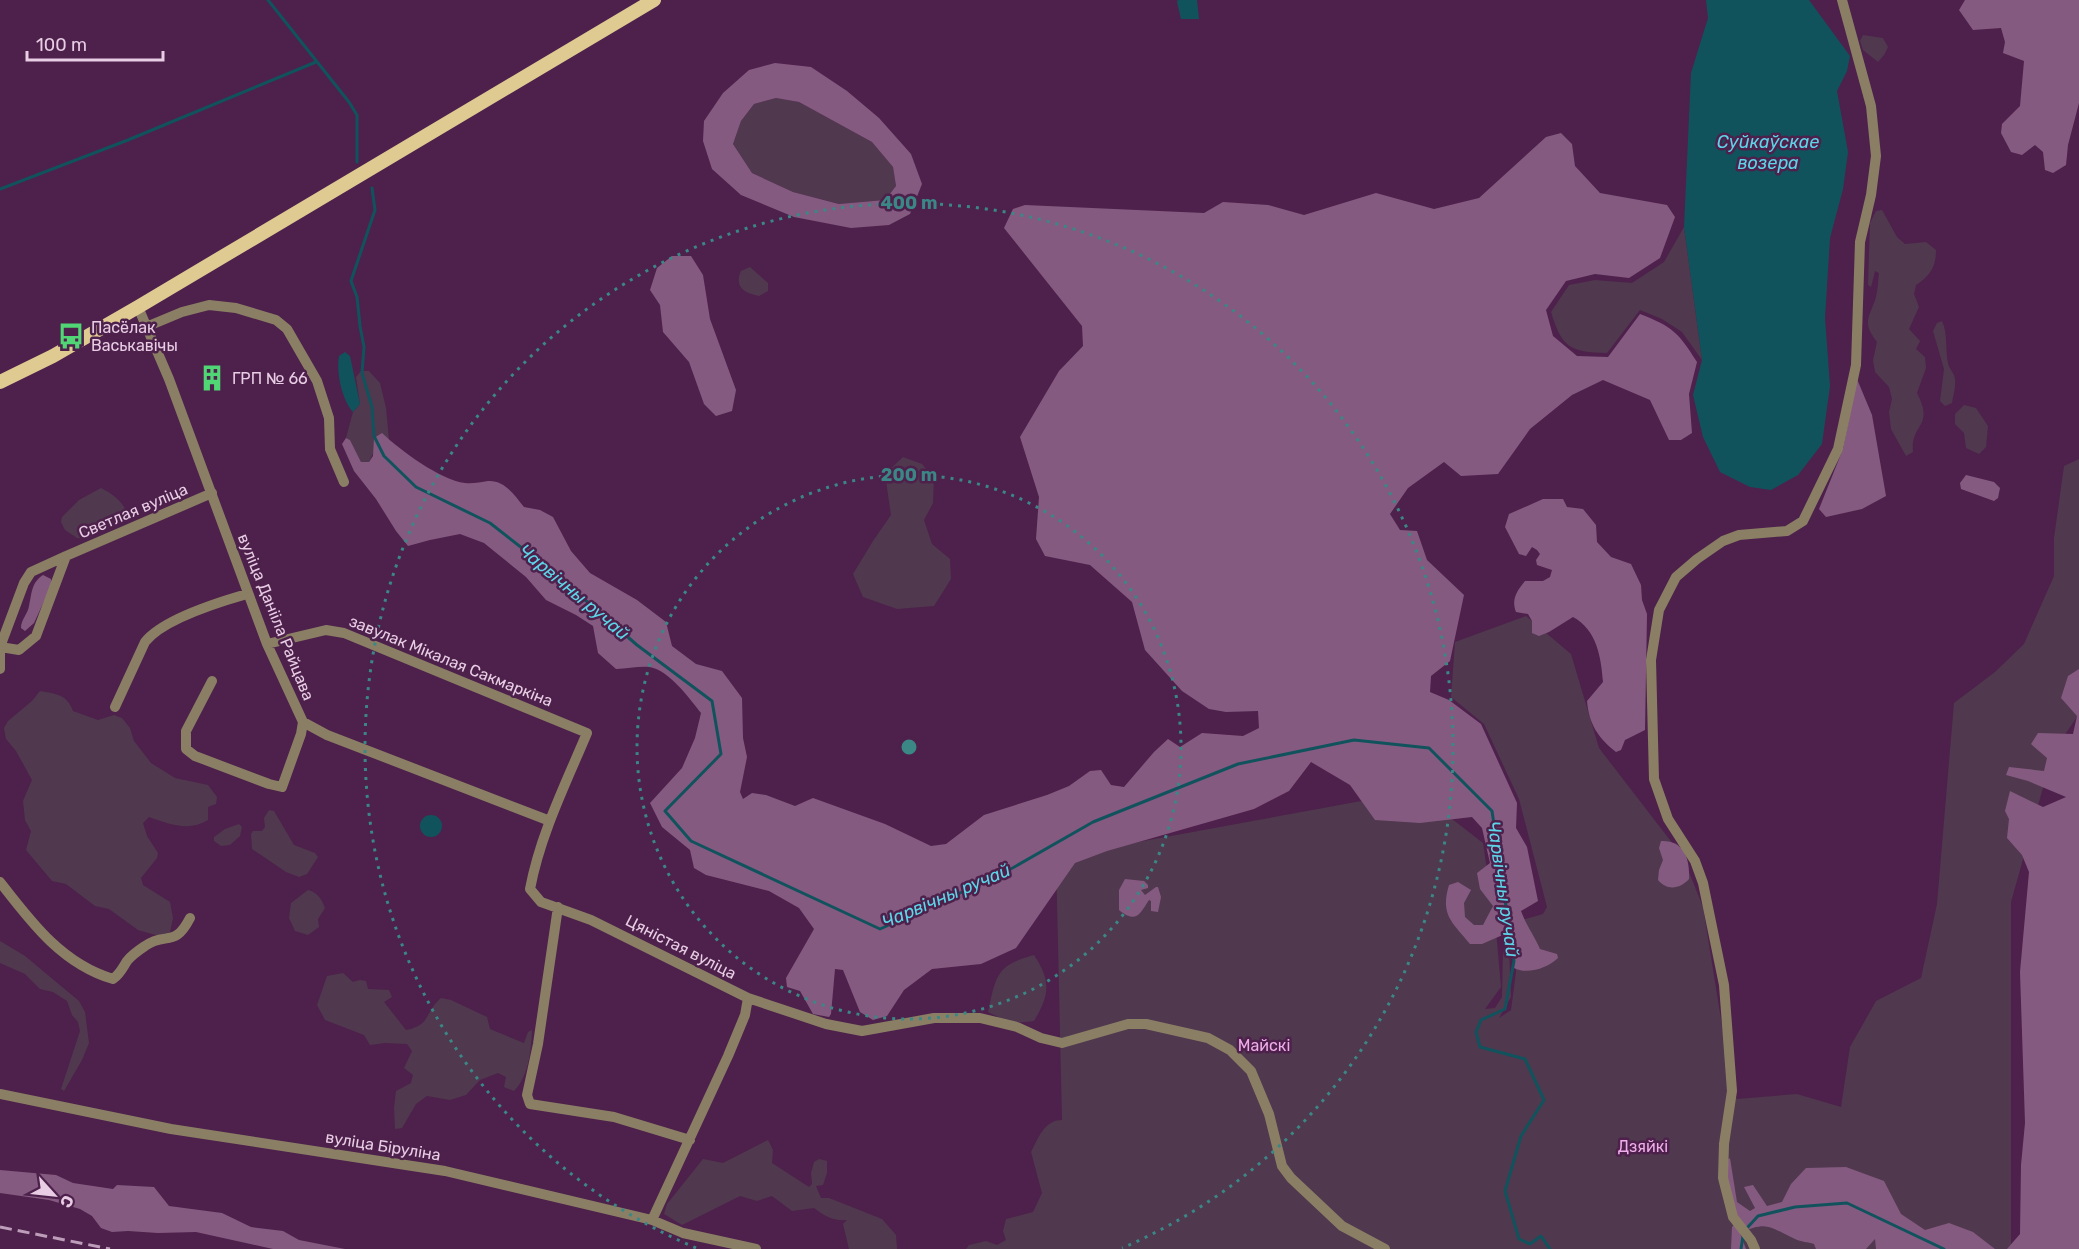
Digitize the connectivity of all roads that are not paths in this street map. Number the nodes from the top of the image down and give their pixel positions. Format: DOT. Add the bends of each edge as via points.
graph roads {
  1 [pos="654,0"];
  2 [pos="1842,0"];
  3 [pos="138,307"];
  4 [pos="146,327"];
  5 [pos="0,382"];
  6 [pos="344,482"];
  7 [pos="212,493"];
  8 [pos="66,556"];
  9 [pos="247,594"];
  10 [pos="267,644"];
  11 [pos="0,648"];
  12 [pos="0,669"];
  13 [pos="212,681"];
  14 [pos="115,707"];
  15 [pos="303,722"];
  16 [pos="550,820"];
  17 [pos="0,882"];
  18 [pos="558,908"];
  19 [pos="189,918"];
  20 [pos="748,998"];
  21 [pos="0,1094"];
  22 [pos="690,1140"];
  23 [pos="652,1220"];
  24 [pos="756,1249"];
  25 [pos="1385,1249"];
  26 [pos="1755,1249"];
  1 -- 3 [label="main road"];
  2 -- 26 [label="street" via="1871,106 1876,156 1860,242 1856,365 1838,449 1803,521 1787,531 1739,535 1723,541 1676,577 1659,610 1651,660 1653,779 1668,819 1695,861 1703,883 1724,985 1732,1091 1723,1178 1733,1217"];
  3 -- 4 [label="street, вуліца Данііла Райцава"];
  3 -- 5 [label="main road"];
  4 -- 6 [label="street" via="209,305 276,320 287,329 317,381 329,418 330,449"];
  4 -- 7 [label="street, вуліца Данііла Райцава"];
  7 -- 8 [label="street, Светлая вуліца"];
  7 -- 9 [label="street, вуліца Данііла Райцава"];
  8 -- 11 [label="street, Светлая вуліца" via="31,572"];
  8 -- 11 [label="street, Светлая вуліца" via="36,636 19,650"];
  9 -- 10 [label="street, вуліца Данііла Райцава"];
  9 -- 14 [label="street" via="217,603 152,633"];
  10 -- 15 [label="street, вуліца Данііла Райцава"];
  10 -- 16 [label="street, завулак Мікалая Сакмаркіна" via="326,630 344,633 587,733"];
  11 -- 12 [label="street"];
  13 -- 15 [label="street" via="186,731 186,749 195,756 282,787"];
  15 -- 16 [label="street, вуліца Данііла Райцава" via="327,735"];
  16 -- 18 [label="street, Цяністая вуліца" via="530,889 541,902"];
  17 -- 19 [label="street" via="39,932 63,954 113,980 128,960 147,945 183,931"];
  18 -- 20 [label="street, Цяністая вуліца" via="591,920"];
  18 -- 22 [label="street" via="527,1095 530,1104 614,1117"];
  20 -- 22 [label="street, Цяністая вуліца" via="745,1015"];
  20 -- 25 [label="street" via="826,1024 862,1031 934,1017 980,1018 1062,1043 1110,1028 1146,1024 1208,1038 1230,1050 1251,1071 1269,1114 1282,1166 1291,1179 1342,1226"];
  21 -- 23 [label="street, вуліца Біруліна" via="171,1129 445,1171"];
  22 -- 23 [label="street, Цяністая вуліца"];
  23 -- 24 [label="street, вуліца Біруліна" via="683,1233"];
}
